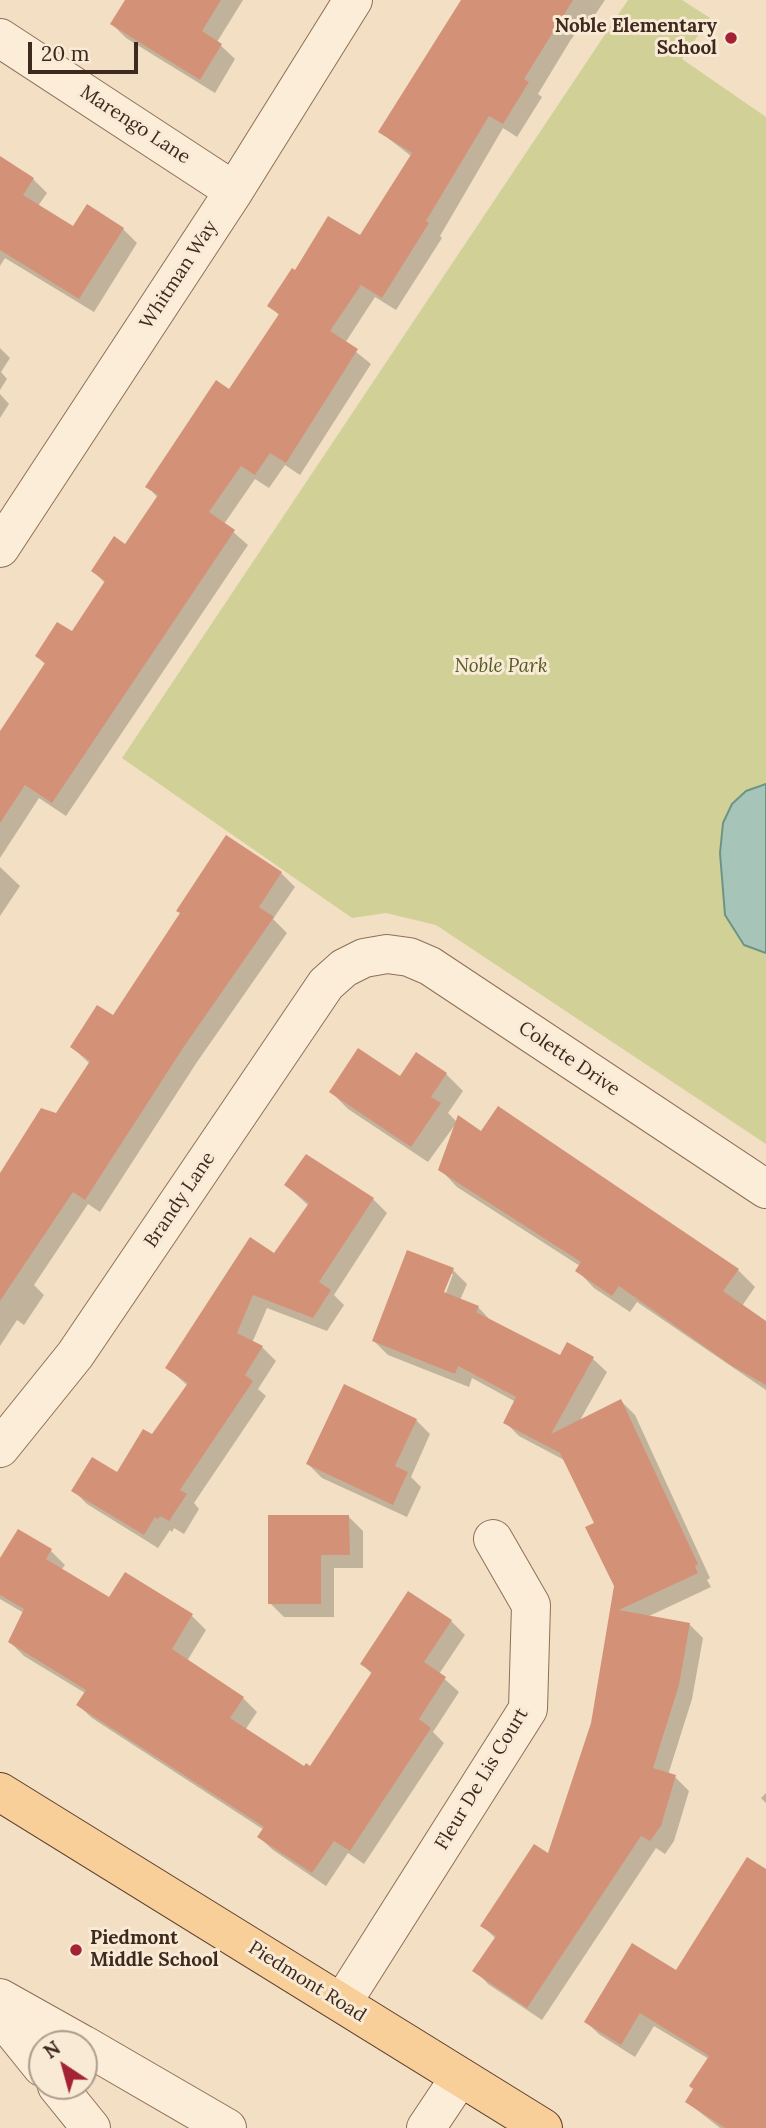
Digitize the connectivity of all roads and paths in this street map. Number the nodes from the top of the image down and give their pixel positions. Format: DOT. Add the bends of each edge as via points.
graph roads {
  1 [pos="353,0"];
  2 [pos="0,38"];
  3 [pos="234,191"];
  4 [pos="0,548"];
  5 [pos="364,958"];
  6 [pos="766,1189"];
  7 [pos="0,1448"];
  8 [pos="493,1539"];
  9 [pos="0,1792"];
  10 [pos="0,1997"];
  11 [pos="341,2003"];
  12 [pos="0,2015"];
  13 [pos="57,2030"];
  14 [pos="28,2050"];
  15 [pos="98,2054"];
  16 [pos="460,2077"];
  17 [pos="68,2100"];
  18 [pos="91,2128"];
  19 [pos="227,2128"];
  20 [pos="426,2128"];
  21 [pos="543,2128"];
  1 -- 3 [label="street, Whitman Way"];
  2 -- 3 [label="street, Marengo Lane"];
  3 -- 4 [label="street, Whitman Way"];
  5 -- 6 [label="street, Colette Drive" via="398,956 430,966"];
  5 -- 7 [label="street, Brandy Lane" via="327,984 75,1355"];
  8 -- 11 [label="street, Fleur De Lis Court" via="531,1605 528,1709"];
  9 -- 11 [label="main road, Piedmont Road"];
  10 -- 13 [label="street"];
  11 -- 16 [label="main road, Piedmont Road"];
  12 -- 14 [label="street"];
  15 -- 19 [label="street"];
  16 -- 20 [label="street"];
  16 -- 21 [label="main road, Piedmont Road"];
  17 -- 18 [label="street"];
}
